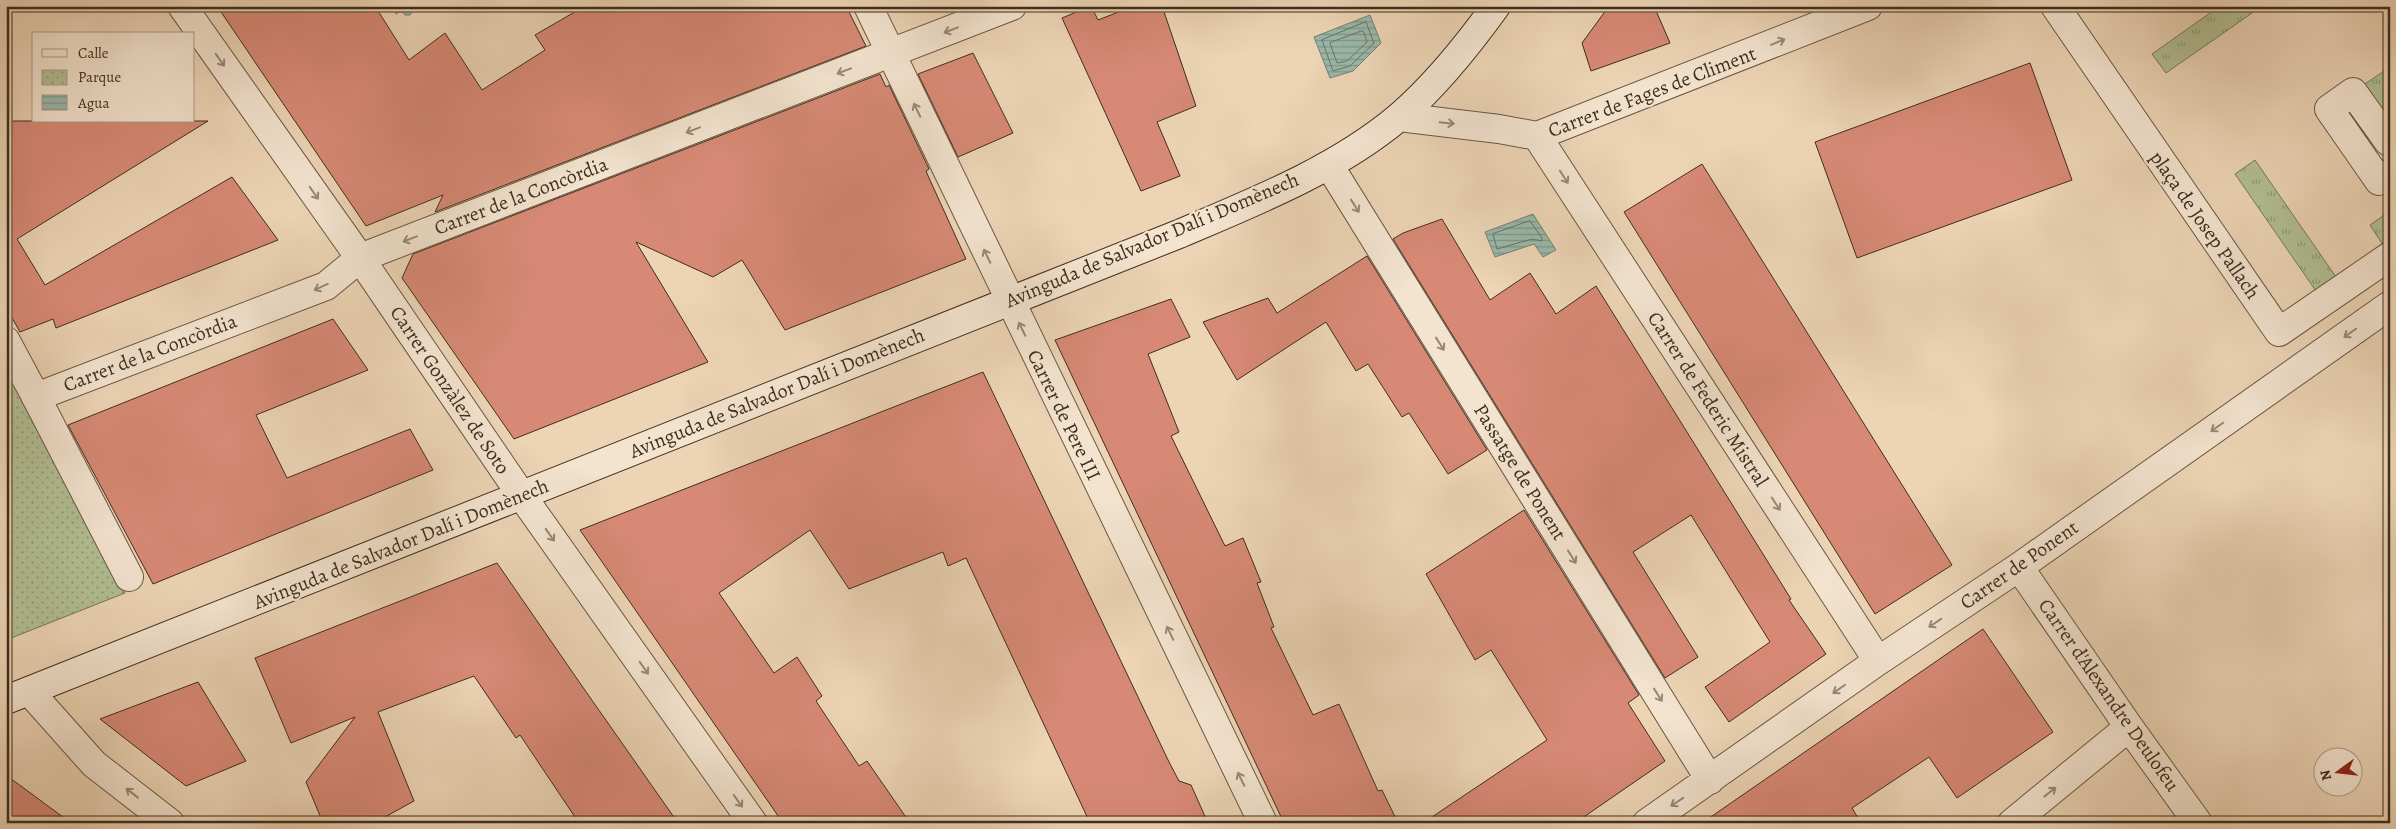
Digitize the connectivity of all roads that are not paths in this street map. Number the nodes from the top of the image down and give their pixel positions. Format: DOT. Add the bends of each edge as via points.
graph roads {
  1 [pos="182,6"];
  2 [pos="868,6"];
  3 [pos="1012,6"];
  4 [pos="1496,6"];
  5 [pos="1868,6"];
  6 [pos="2055,6"];
  7 [pos="890,54"];
  8 [pos="1398,117"];
  9 [pos="1537,136"];
  10 [pos="2390,140"];
  11 [pos="1329,165"];
  12 [pos="2390,173"];
  13 [pos="2390,256"];
  14 [pos="360,258"];
  15 [pos="1008,300"];
  16 [pos="2390,305"];
  17 [pos="6,341"];
  18 [pos="36,397"];
  19 [pos="522,496"];
  20 [pos="2019,567"];
  21 [pos="129,577"];
  22 [pos="1878,661"];
  23 [pos="18,695"];
  24 [pos="2129,727"];
  25 [pos="1710,780"];
  26 [pos="170,823"];
  27 [pos="753,823"];
  28 [pos="1262,823"];
  29 [pos="1647,823"];
  30 [pos="2012,823"];
  31 [pos="2198,823"];
  1 -- 14 [label="street, Carrer Gonzàlez de Soto, one-way"];
  2 -- 7 [label="street, Carrer de Pere III"];
  3 -- 7 [label="street, Carrer de la Concòrdia, one-way"];
  4 -- 8 [label="street, Avinguda de Salvador Dalí i Domènech" via="1460,53"];
  9 -- 5 [label="street, Carrer de Fages de Climent, one-way"];
  6 -- 13 [label="street, plaça de Josep Pallach" via="2280,332"];
  7 -- 14 [label="street, Carrer de la Concòrdia, one-way"];
  15 -- 7 [label="street, Carrer de Pere III, one-way"];
  8 -- 9 [label="street, Carrer de Fages de Climent, one-way"];
  8 -- 11 [label="street, Avinguda de Salvador Dalí i Domènech"];
  9 -- 22 [label="street, Carrer de Federic Mistral, one-way"];
  10 -- 12 [label="street" via="2353,92 2329,109 2378,181"];
  11 -- 15 [label="street, Avinguda de Salvador Dalí i Domènech" via="1205,223"];
  11 -- 25 [label="street, Passatge de Ponent, one-way"];
  14 -- 18 [label="street, Carrer de la Concòrdia, one-way" via="326,286"];
  14 -- 19 [label="street, Carrer Gonzàlez de Soto"];
  15 -- 19 [label="street, Avinguda de Salvador Dalí i Domènech"];
  28 -- 15 [label="street, Carrer de Pere III, one-way"];
  16 -- 20 [label="street, Carrer de Ponent, one-way"];
  17 -- 18 [label="street, Carrer de la Concòrdia"];
  18 -- 21 [label="street, Carrer de la Concòrdia"];
  19 -- 23 [label="street, Avinguda de Salvador Dalí i Domènech"];
  19 -- 27 [label="street, Carrer Gonzàlez de Soto, one-way"];
  20 -- 22 [label="street, Carrer de Ponent, one-way"];
  20 -- 24 [label="street, Carrer d'Alexandre Deulofeu"];
  22 -- 25 [label="street, Carrer de Ponent, one-way"];
  26 -- 23 [label="street, one-way" via="94,764"];
  30 -- 24 [label="street, one-way"];
  24 -- 31 [label="street, Carrer d'Alexandre Deulofeu"];
  25 -- 29 [label="street, Carrer de Ponent, one-way"];
}
